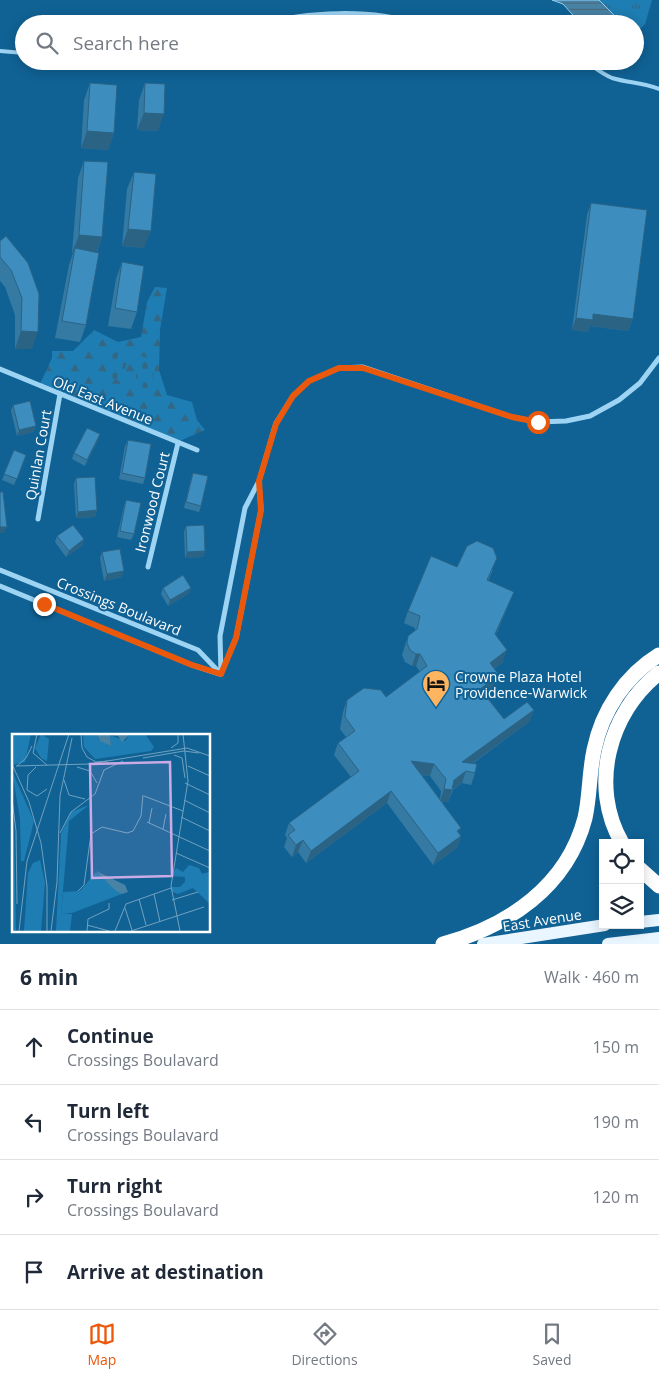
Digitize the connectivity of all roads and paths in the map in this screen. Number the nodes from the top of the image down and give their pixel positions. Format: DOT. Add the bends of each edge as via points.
graph roads {
  1 [pos="302,15"];
  2 [pos="364,15"];
  3 [pos="0,51"];
  4 [pos="15,52"];
  5 [pos="597,70"];
  6 [pos="659,90"];
  7 [pos="659,358"];
  8 [pos="0,368"];
  9 [pos="60,394"];
  10 [pos="178,443"];
  11 [pos="197,450"];
  12 [pos="259,481"];
  13 [pos="38,519"];
  14 [pos="148,567"];
  15 [pos="0,570"];
  16 [pos="0,586"];
  17 [pos="659,655"];
  18 [pos="659,673"];
  19 [pos="221,674"];
  20 [pos="620,839"];
  21 [pos="644,873"];
  22 [pos="659,886"];
  23 [pos="659,920"];
  24 [pos="644,922"];
  25 [pos="599,926"];
  26 [pos="659,938"];
  27 [pos="443,944"];
  28 [pos="483,944"];
  29 [pos="608,944"];
  1 -- 2 [label="lane"];
  3 -- 4 [label="lane"];
  5 -- 6 [label="lane" via="614,79"];
  7 -- 12 [label="street" via="640,383 619,400 590,416 538,422 512,417 363,368 339,368 309,381 293,396 276,424"];
  8 -- 9 [label="street, Old East Avenue"];
  9 -- 10 [label="street, Old East Avenue"];
  9 -- 13 [label="street, Quinlan Court"];
  10 -- 11 [label="street, Old East Avenue"];
  10 -- 14 [label="street, Ironwood Court"];
  12 -- 19 [label="street" via="261,510 258,528 236,638"];
  12 -- 19 [label="street" via="245,508 223,618"];
  15 -- 19 [label="street, Crossings Boulavard" via="198,650"];
  16 -- 19 [label="street, Crossings Boulavard"];
  17 -- 27 [label="highway" via="633,676 606,715 594,750 584,820 572,850 556,876 535,898 510,916 485,930"];
  18 -- 20 [label="highway" via="628,706 610,747 606,775 608,804"];
  21 -- 22 [label="highway"];
  23 -- 24 [label="main road"];
  25 -- 28 [label="main road, East Avenue"];
  26 -- 29 [label="main road"];
}
